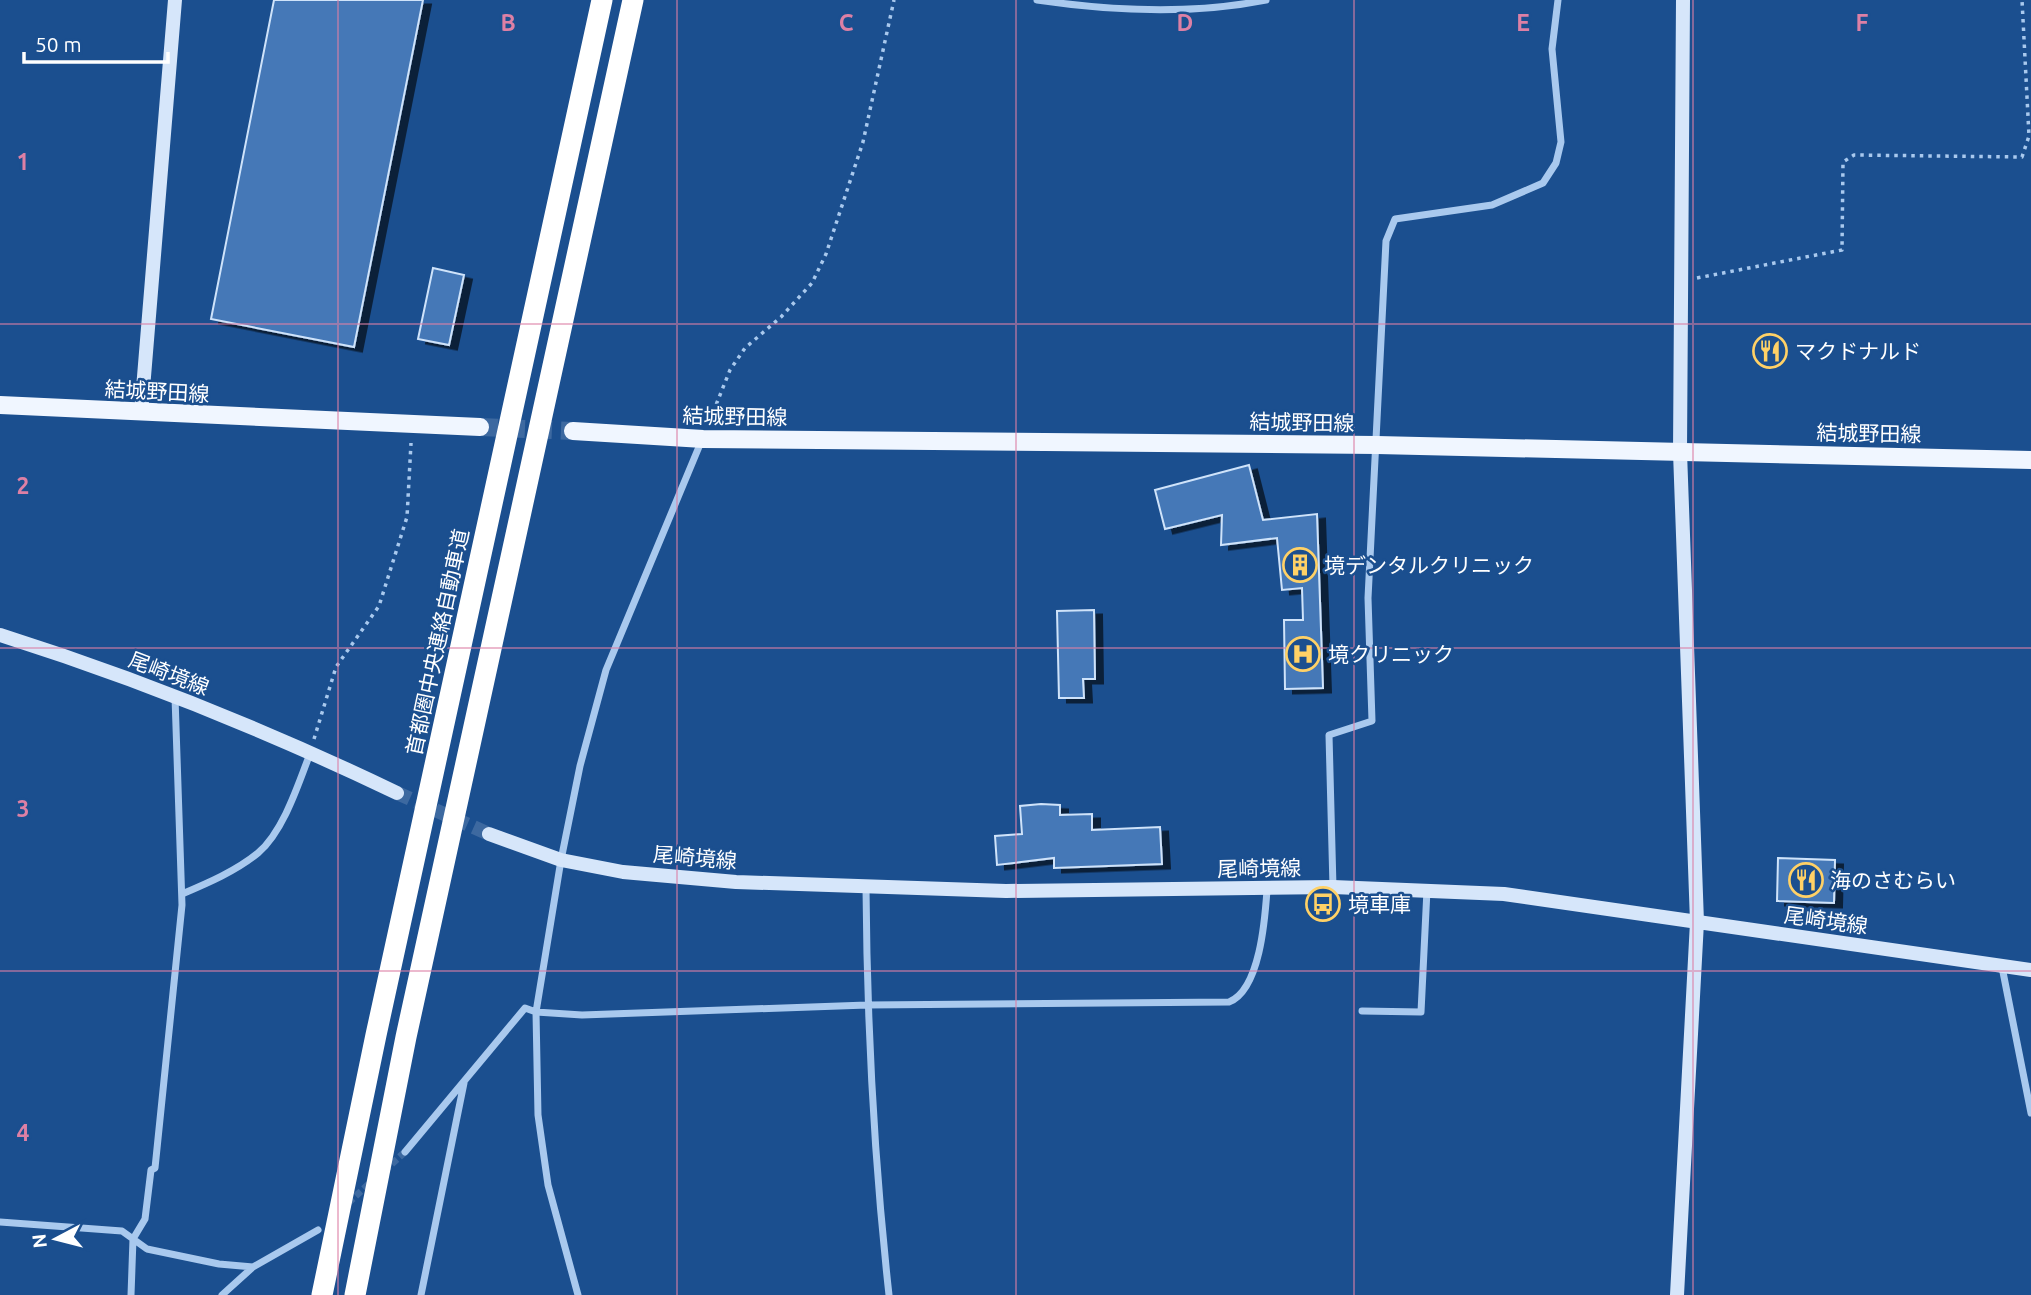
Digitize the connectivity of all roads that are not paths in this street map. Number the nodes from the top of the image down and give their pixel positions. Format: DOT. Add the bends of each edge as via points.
graph roads {
  1 [pos="175,0"];
  2 [pos="602,0"];
  3 [pos="633,0"];
  4 [pos="1037,0"];
  5 [pos="1266,0"];
  6 [pos="1558,0"];
  7 [pos="1683,0"];
  8 [pos="0,405"];
  9 [pos="141,413"];
  10 [pos="480,427"];
  11 [pos="573,431"];
  12 [pos="703,439"];
  13 [pos="1377,445"];
  14 [pos="1680,452"];
  15 [pos="2031,460"];
  16 [pos="0,635"];
  17 [pos="175,697"];
  18 [pos="311,751"];
  19 [pos="397,793"];
  20 [pos="489,834"];
  21 [pos="561,860"];
  22 [pos="1333,887"];
  23 [pos="866,888"];
  24 [pos="1427,889"];
  25 [pos="1267,890"];
  26 [pos="182,894"];
  27 [pos="1697,922"];
  28 [pos="2001,967"];
  29 [pos="2031,970"];
  30 [pos="867,1005"];
  31 [pos="1362,1011"];
  32 [pos="536,1012"];
  33 [pos="465,1080"];
  34 [pos="2031,1113"];
  35 [pos="405,1153"];
  36 [pos="0,1222"];
  37 [pos="318,1230"];
  38 [pos="133,1239"];
  39 [pos="253,1267"];
  40 [pos="131,1295"];
  41 [pos="222,1295"];
  42 [pos="322,1295"];
  43 [pos="355,1295"];
  44 [pos="421,1295"];
  45 [pos="578,1295"];
  46 [pos="889,1295"];
  47 [pos="1677,1295"];
  1 -- 9 [label="main road"];
  2 -- 42 [label="highway, 首都圏中央連絡自動車道"];
  3 -- 43 [label="highway" via="406,1037"];
  4 -- 5 [label="street" via="1096,8 1228,8"];
  6 -- 13 [label="street" via="1552,49 1561,142 1556,163 1543,183 1492,205 1395,219 1386,241"];
  7 -- 14 [label="main road"];
  8 -- 9 [label="main road, 結城野田線"];
  9 -- 10 [label="main road, 結城野田線"];
  11 -- 12 [label="main road, 結城野田線"];
  12 -- 13 [label="main road, 結城野田線"];
  12 -- 21 [label="street" via="606,670"];
  13 -- 14 [label="main road, 結城野田線"];
  13 -- 22 [label="street" via="1368,598 1372,721 1329,735"];
  14 -- 15 [label="main road, 結城野田線"];
  14 -- 27 [label="main road"];
  16 -- 17 [label="main road, 尾崎境線"];
  17 -- 18 [label="main road, 尾崎境線"];
  17 -- 26 [label="street"];
  18 -- 19 [label="main road, 尾崎境線"];
  18 -- 26 [label="street" via="285,816 260,851 219,878"];
  20 -- 21 [label="main road, 尾崎境線"];
  21 -- 23 [label="main road, 尾崎境線" via="672,877"];
  21 -- 32 [label="street"];
  22 -- 24 [label="main road, 尾崎境線"];
  22 -- 25 [label="main road, 尾崎境線"];
  23 -- 25 [label="main road, 尾崎境線"];
  23 -- 30 [label="street"];
  24 -- 27 [label="main road, 尾崎境線" via="1555,900"];
  24 -- 31 [label="street" via="1421,1012"];
  25 -- 30 [label="street" via="1252,979 1237,999 1229,1002"];
  26 -- 38 [label="street" via="155,1168 151,1170 145,1219"];
  27 -- 28 [label="main road, 尾崎境線"];
  27 -- 47 [label="main road"];
  28 -- 29 [label="main road, 尾崎境線"];
  28 -- 34 [label="street"];
  30 -- 32 [label="street" via="582,1015"];
  30 -- 46 [label="street" via="876,1173"];
  32 -- 33 [label="street" via="525,1008"];
  32 -- 45 [label="street" via="538,1115 548,1185"];
  33 -- 35 [label="street"];
  33 -- 44 [label="street"];
  36 -- 38 [label="street" via="122,1231"];
  37 -- 39 [label="street"];
  38 -- 39 [label="street" via="147,1249"];
  38 -- 40 [label="street"];
  39 -- 41 [label="street"];
}
